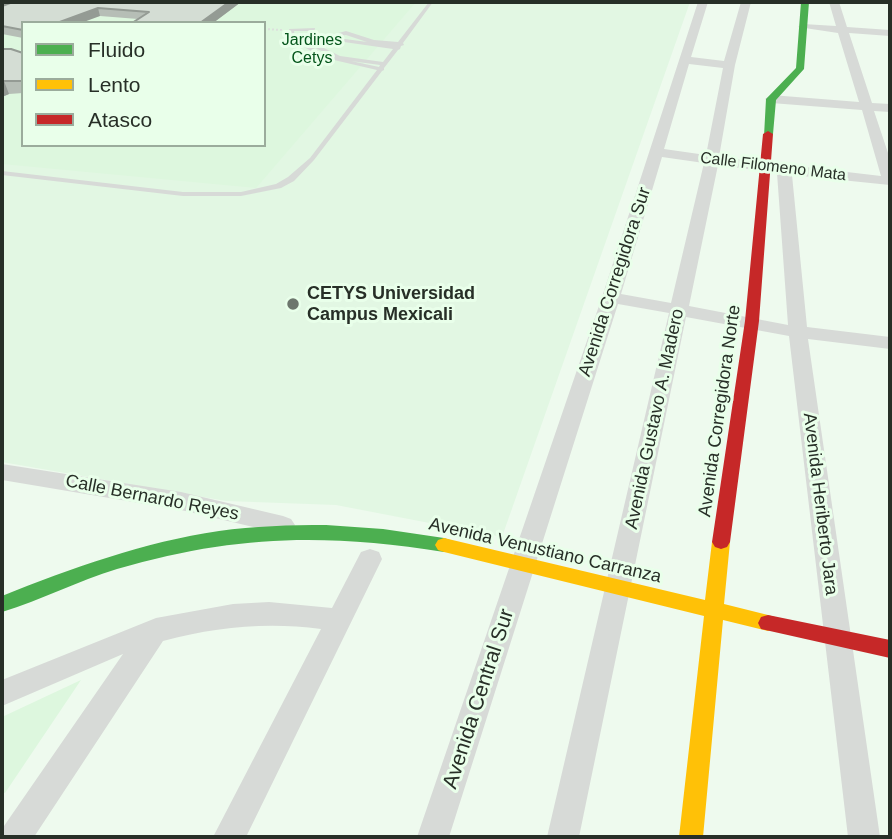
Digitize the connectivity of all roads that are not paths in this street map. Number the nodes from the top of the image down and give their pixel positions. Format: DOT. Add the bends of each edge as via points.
graph roads {
  1 [pos="430,2"];
  2 [pos="704,2"];
  3 [pos="746,2"];
  4 [pos="805,2"];
  5 [pos="834,2"];
  6 [pos="803,27"];
  7 [pos="840,30"];
  8 [pos="890,33"];
  9 [pos="400,46"];
  10 [pos="687,60"];
  11 [pos="729,65"];
  12 [pos="384,66"];
  13 [pos="771,99"];
  14 [pos="865,106"];
  15 [pos="890,108"];
  16 [pos="656,152"];
  17 [pos="712,159"];
  18 [pos="776,169"];
  19 [pos="2,173"];
  20 [pos="890,180"];
  21 [pos="611,297"];
  22 [pos="679,309"];
  23 [pos="752,321"];
  24 [pos="798,332"];
  25 [pos="890,343"];
  26 [pos="2,472"];
  27 [pos="302,530"];
  28 [pos="370,559"];
  29 [pos="524,562"];
  30 [pos="619,586"];
  31 [pos="2,604"];
  32 [pos="712,611"];
  33 [pos="339,620"];
  34 [pos="156,629"];
  35 [pos="838,639"];
  36 [pos="890,649"];
  37 [pos="2,694"];
  38 [pos="2,831"];
  39 [pos="16,837"];
  40 [pos="229,837"];
  41 [pos="433,837"];
  42 [pos="563,837"];
  43 [pos="691,837"];
  44 [pos="864,837"];
  1 -- 9 [label="lane"];
  2 -- 10 [label="street, Avenida Corregidora Sur"];
  3 -- 11 [label="street, Avenida Gustavo A. Madero"];
  4 -- 6 [label="street"];
  5 -- 7 [label="street"];
  6 -- 7 [label="street"];
  6 -- 13 [label="street" via="800,69"];
  7 -- 8 [label="street"];
  7 -- 14 [label="street"];
  9 -- 9 [label="lane" via="346,33 334,35 344,40"];
  9 -- 12 [label="lane"];
  10 -- 11 [label="street"];
  10 -- 16 [label="street, Avenida Corregidora Sur"];
  11 -- 17 [label="street, Avenida Gustavo A. Madero"];
  12 -- 12 [label="lane" via="324,52 309,43 313,29 291,30 292,38 311,51"];
  12 -- 19 [label="lane" via="303,169 278,186 183,194"];
  13 -- 14 [label="street"];
  13 -- 18 [label="street, Avenida Corregidora Norte"];
  14 -- 15 [label="street"];
  14 -- 20 [label="street"];
  16 -- 17 [label="street, Calle Filomeno Mata"];
  16 -- 21 [label="street, Avenida Corregidora Sur"];
  17 -- 18 [label="street, Calle Filomeno Mata"];
  17 -- 22 [label="street, Avenida Gustavo A. Madero"];
  18 -- 20 [label="street, Calle Filomeno Mata"];
  18 -- 23 [label="street, Avenida Corregidora Norte"];
  18 -- 24 [label="street, Avenida Heriberto Jara"];
  21 -- 22 [label="street"];
  21 -- 29 [label="street, Avenida Corregidora Sur"];
  22 -- 23 [label="street"];
  22 -- 30 [label="street, Avenida Gustavo A. Madero"];
  23 -- 24 [label="street"];
  23 -- 32 [label="street, Avenida Corregidora Norte"];
  24 -- 25 [label="street"];
  24 -- 35 [label="street, Avenida Heriberto Jara"];
  26 -- 27 [label="street, Calle Bernardo Reyes" via="181,501"];
  27 -- 29 [label="street, Avenida Venustiano Carranza" via="408,539"];
  27 -- 31 [label="street, Avenida Venustiano Carranza" via="152,550"];
  28 -- 33 [label="street"];
  29 -- 30 [label="street, Avenida Venustiano Carranza"];
  29 -- 41 [label="street, Avenida Central Sur"];
  30 -- 32 [label="street, Avenida Venustiano Carranza"];
  30 -- 42 [label="street, Avenida Gustavo A. Madero"];
  32 -- 35 [label="street"];
  32 -- 43 [label="street, Avenida Corregidora Norte"];
  33 -- 34 [label="street" via="270,613"];
  33 -- 40 [label="street"];
  34 -- 37 [label="street"];
  34 -- 39 [label="street"];
  35 -- 36 [label="street"];
  35 -- 44 [label="street, Avenida Heriberto Jara"];
  38 -- 39 [label="street"];
}
